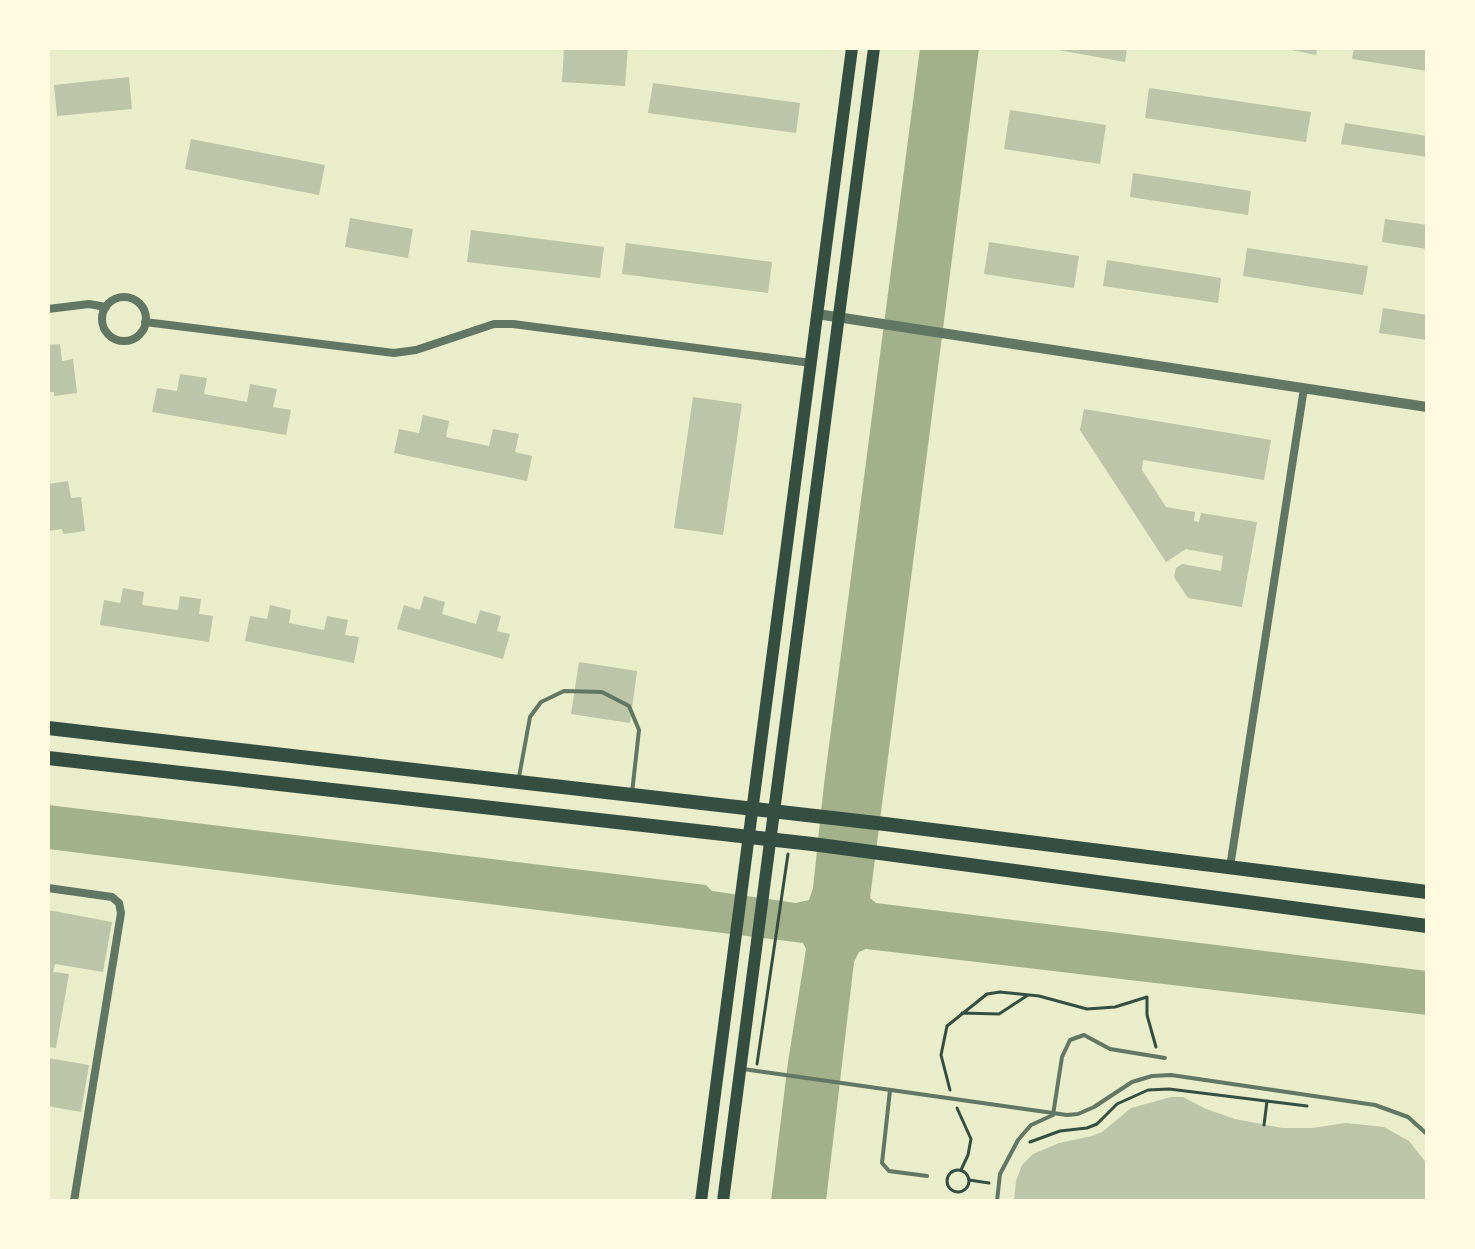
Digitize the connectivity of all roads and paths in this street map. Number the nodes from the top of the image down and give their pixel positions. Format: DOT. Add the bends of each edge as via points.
graph roads {
  1 [pos="852,48"];
  2 [pos="874,48"];
  3 [pos="106,307"];
  4 [pos="48,309"];
  5 [pos="817,314"];
  6 [pos="838,318"];
  7 [pos="145,322"];
  8 [pos="811,363"];
  9 [pos="1304,388"];
  10 [pos="1427,407"];
  11 [pos="48,728"];
  12 [pos="48,758"];
  13 [pos="518,783"];
  14 [pos="632,796"];
  15 [pos="752,809"];
  16 [pos="773,811"];
  17 [pos="749,838"];
  18 [pos="770,840"];
  19 [pos="790,842"];
  20 [pos="1230,867"];
  21 [pos="48,888"];
  22 [pos="1427,892"];
  23 [pos="1427,926"];
  24 [pos="777,943"];
  25 [pos="1028,995"];
  26 [pos="962,1013"];
  27 [pos="1156,1047"];
  28 [pos="1165,1058"];
  29 [pos="740,1069"];
  30 [pos="890,1090"];
  31 [pos="1268,1090"];
  32 [pos="953,1100"];
  33 [pos="1267,1101"];
  34 [pos="1313,1107"];
  35 [pos="1053,1115"];
  36 [pos="1264,1125"];
  37 [pos="1427,1134"];
  38 [pos="1023,1148"];
  39 [pos="961,1170"];
  40 [pos="927,1176"];
  41 [pos="948,1179"];
  42 [pos="969,1180"];
  43 [pos="998,1185"];
  44 [pos="74,1201"];
  45 [pos="701,1201"];
  46 [pos="723,1201"];
  47 [pos="997,1201"];
  1 -- 5 [label="main road"];
  2 -- 6 [label="main road"];
  3 -- 4 [label="street"];
  3 -- 7 [label="street" via="116,299 130,299 141,306"];
  3 -- 7 [label="street" via="103,327 118,341 137,337"];
  5 -- 6 [label="street"];
  5 -- 8 [label="main road"];
  6 -- 9 [label="street"];
  6 -- 16 [label="main road"];
  7 -- 8 [label="street" via="394,353 502,323"];
  8 -- 15 [label="main road"];
  9 -- 10 [label="street"];
  9 -- 20 [label="street"];
  11 -- 13 [label="main road"];
  12 -- 17 [label="main road"];
  13 -- 14 [label="main road"];
  13 -- 14 [label="lane" via="524,738 541,702 564,691 602,692 629,706 639,730"];
  14 -- 15 [label="main road"];
  15 -- 16 [label="main road"];
  15 -- 17 [label="main road"];
  16 -- 18 [label="main road"];
  16 -- 20 [label="main road"];
  17 -- 18 [label="main road"];
  17 -- 45 [label="main road"];
  18 -- 19 [label="main road"];
  18 -- 29 [label="main road"];
  19 -- 23 [label="main road"];
  19 -- 24 [label="path"];
  20 -- 22 [label="main road"];
  21 -- 44 [label="street" via="112,897 121,913"];
  25 -- 26 [label="path" via="999,1014"];
  25 -- 26 [label="path" via="987,994"];
  25 -- 27 [label="path" via="1087,1009 1147,997"];
  26 -- 32 [label="path" via="947,1026 941,1055"];
  28 -- 35 [label="lane" via="1121,1052 1077,1036 1065,1047"];
  29 -- 30 [label="lane"];
  29 -- 46 [label="main road"];
  30 -- 32 [label="lane"];
  30 -- 40 [label="lane" via="882,1163 889,1171"];
  31 -- 33 [label="path"];
  31 -- 35 [label="lane" via="1152,1076 1078,1114"];
  31 -- 37 [label="lane" via="1375,1105 1408,1117"];
  32 -- 35 [label="lane"];
  32 -- 39 [label="path" via="971,1139"];
  33 -- 34 [label="path"];
  33 -- 36 [label="path"];
  33 -- 38 [label="path" via="1148,1090 1117,1104 1097,1124 1043,1136"];
  35 -- 43 [label="lane" via="1031,1125 1018,1140"];
  39 -- 41 [label="path"];
  39 -- 42 [label="path"];
  40 -- 41 [label="path"];
  41 -- 42 [label="path" via="955,1191 965,1189"];
  42 -- 43 [label="path"];
  43 -- 47 [label="lane"];
}
